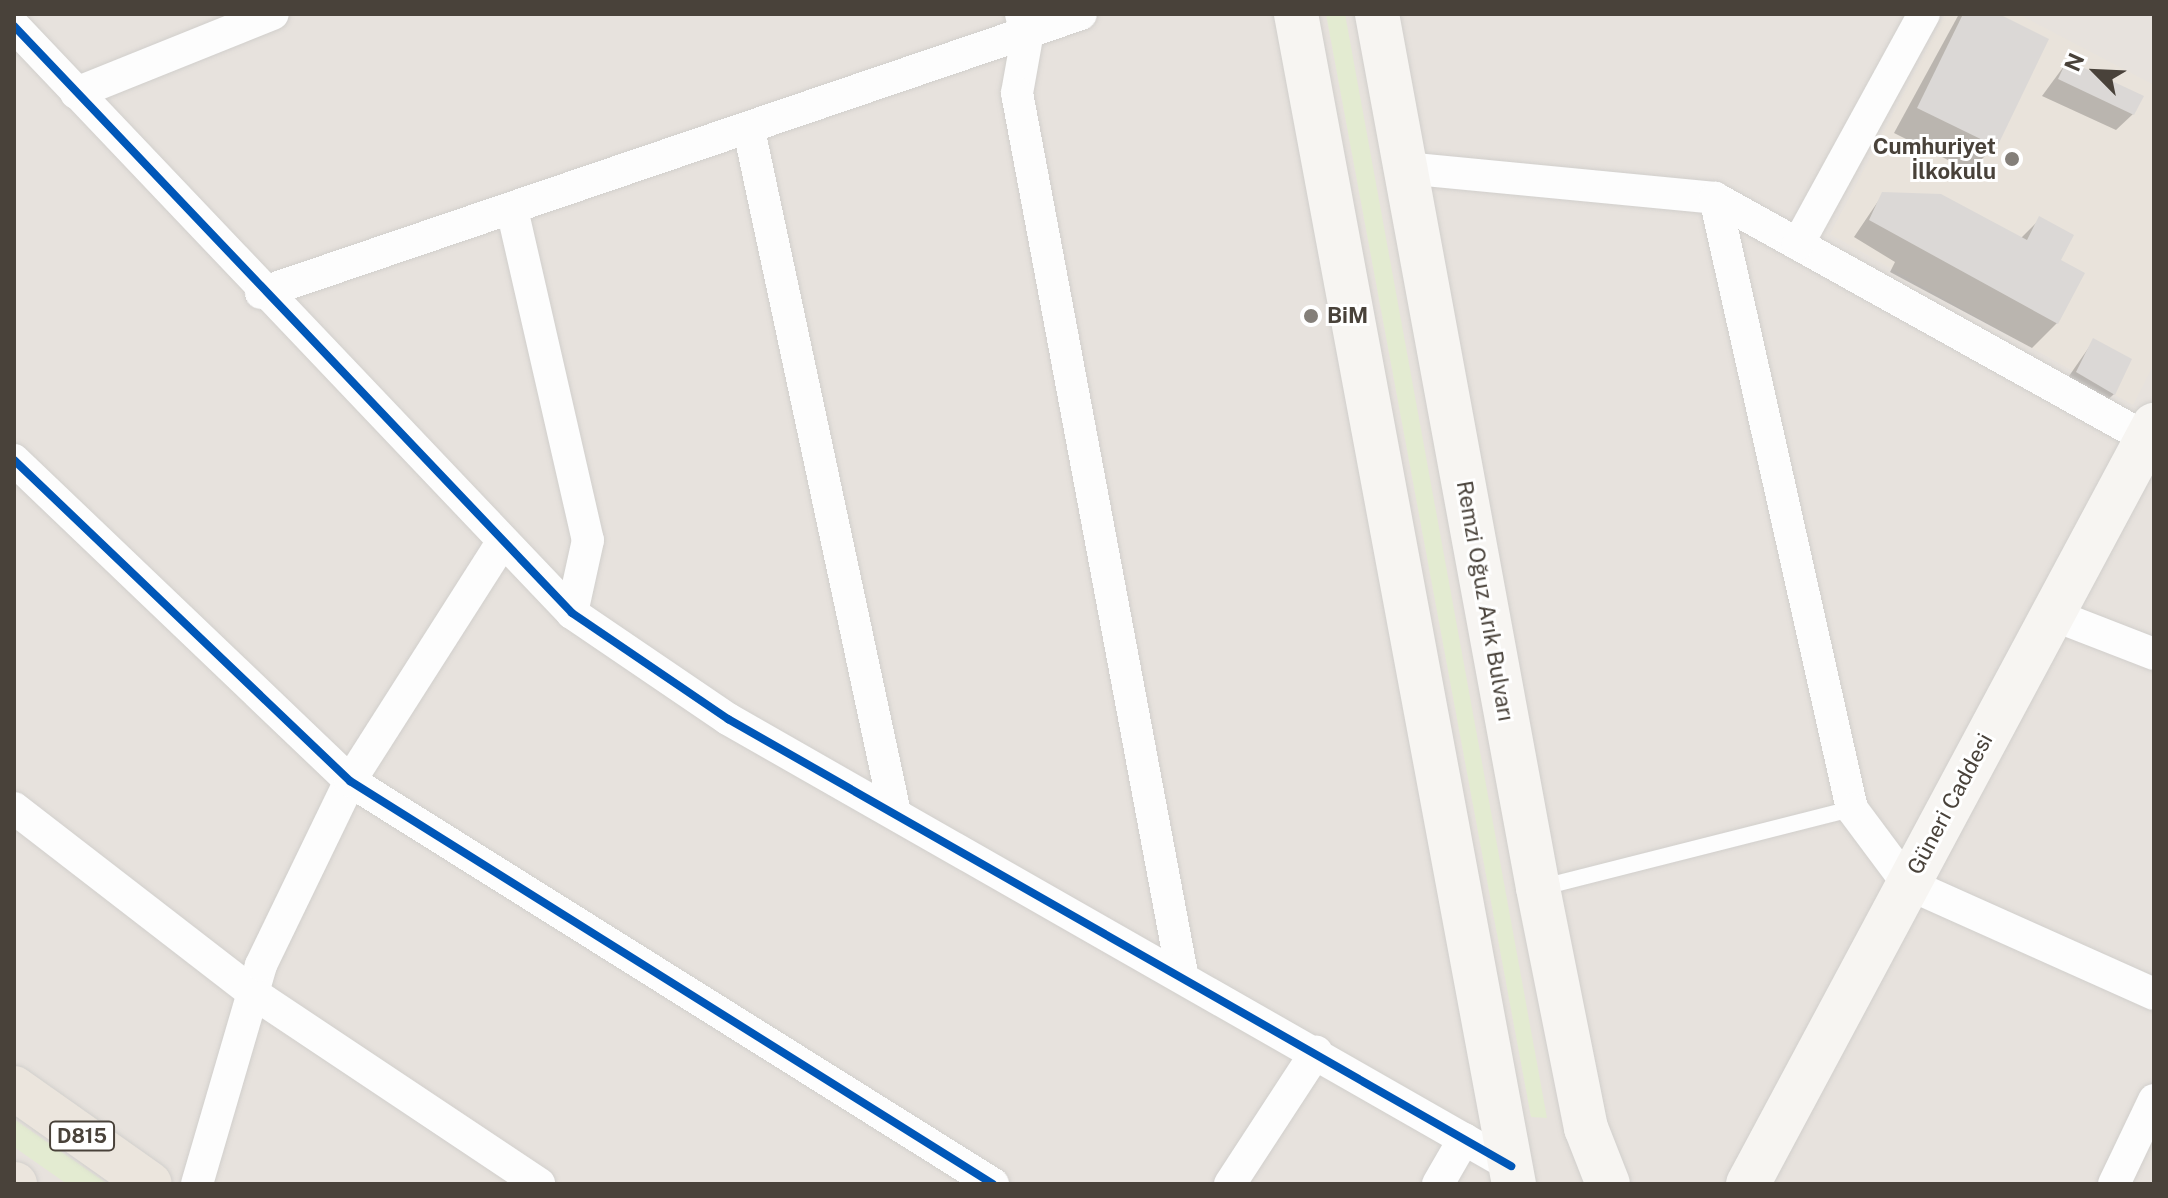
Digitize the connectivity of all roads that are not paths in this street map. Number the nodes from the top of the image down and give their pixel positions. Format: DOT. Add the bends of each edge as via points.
graph roads {
  1 [pos="271,14"];
  2 [pos="1081,14"];
  3 [pos="1296,14"];
  4 [pos="1377,14"];
  5 [pos="1924,14"];
  6 [pos="14,26"];
  7 [pos="1024,26"];
  8 [pos="76,93"];
  9 [pos="749,130"];
  10 [pos="1405,168"];
  11 [pos="1715,198"];
  12 [pos="512,209"];
  13 [pos="1798,244"];
  14 [pos="261,293"];
  15 [pos="2150,431"];
  16 [pos="14,460"];
  17 [pos="502,542"];
  18 [pos="572,613"];
  19 [pos="2051,614"];
  20 [pos="2154,654"];
  21 [pos="350,781"];
  22 [pos="14,808"];
  23 [pos="894,808"];
  24 [pos="1852,809"];
  25 [pos="1908,884"];
  26 [pos="1538,888"];
  27 [pos="1182,974"];
  28 [pos="253,993"];
  29 [pos="2154,994"];
  30 [pos="1316,1052"];
  31 [pos="14,1088"];
  32 [pos="2154,1100"];
  33 [pos="1464,1139"];
  34 [pos="1512,1175"];
  35 [pos="150,1184"];
  36 [pos="197,1184"];
  37 [pos="539,1184"];
  38 [pos="993,1184"];
  39 [pos="1230,1184"];
  40 [pos="1438,1184"];
  41 [pos="1608,1184"];
  42 [pos="1748,1184"];
  43 [pos="2114,1184"];
  1 -- 8 [label="street"];
  2 -- 7 [label="street"];
  3 -- 34 [label="main road"];
  4 -- 10 [label="main road, Remzi Oğuz Arık Bulvarı"];
  5 -- 13 [label="street"];
  6 -- 8 [label="street"];
  7 -- 9 [label="street"];
  7 -- 27 [label="street" via="1017,93"];
  8 -- 14 [label="street"];
  9 -- 12 [label="street"];
  9 -- 23 [label="street"];
  10 -- 11 [label="street"];
  10 -- 26 [label="main road, Remzi Oğuz Arık Bulvarı"];
  11 -- 13 [label="street"];
  11 -- 24 [label="street"];
  12 -- 14 [label="street"];
  12 -- 18 [label="street" via="588,540"];
  13 -- 15 [label="street"];
  14 -- 17 [label="street"];
  15 -- 19 [label="main road, Güneri Caddesi"];
  16 -- 21 [label="street"];
  17 -- 18 [label="street"];
  17 -- 21 [label="street"];
  18 -- 23 [label="street" via="728,719"];
  19 -- 20 [label="street"];
  19 -- 25 [label="main road, Güneri Caddesi"];
  21 -- 28 [label="street"];
  21 -- 38 [label="street"];
  22 -- 28 [label="street"];
  23 -- 27 [label="street"];
  24 -- 25 [label="street"];
  24 -- 26 [label="lane"];
  25 -- 29 [label="street"];
  25 -- 42 [label="main road, Güneri Caddesi"];
  26 -- 41 [label="main road, Remzi Oğuz Arık Bulvarı" via="1586,1128"];
  27 -- 30 [label="street"];
  28 -- 36 [label="street"];
  28 -- 37 [label="street"];
  30 -- 33 [label="street"];
  30 -- 39 [label="street"];
  31 -- 35 [label="highway, D815"];
  32 -- 43 [label="street"];
  33 -- 34 [label="street"];
  33 -- 40 [label="street"];
}
